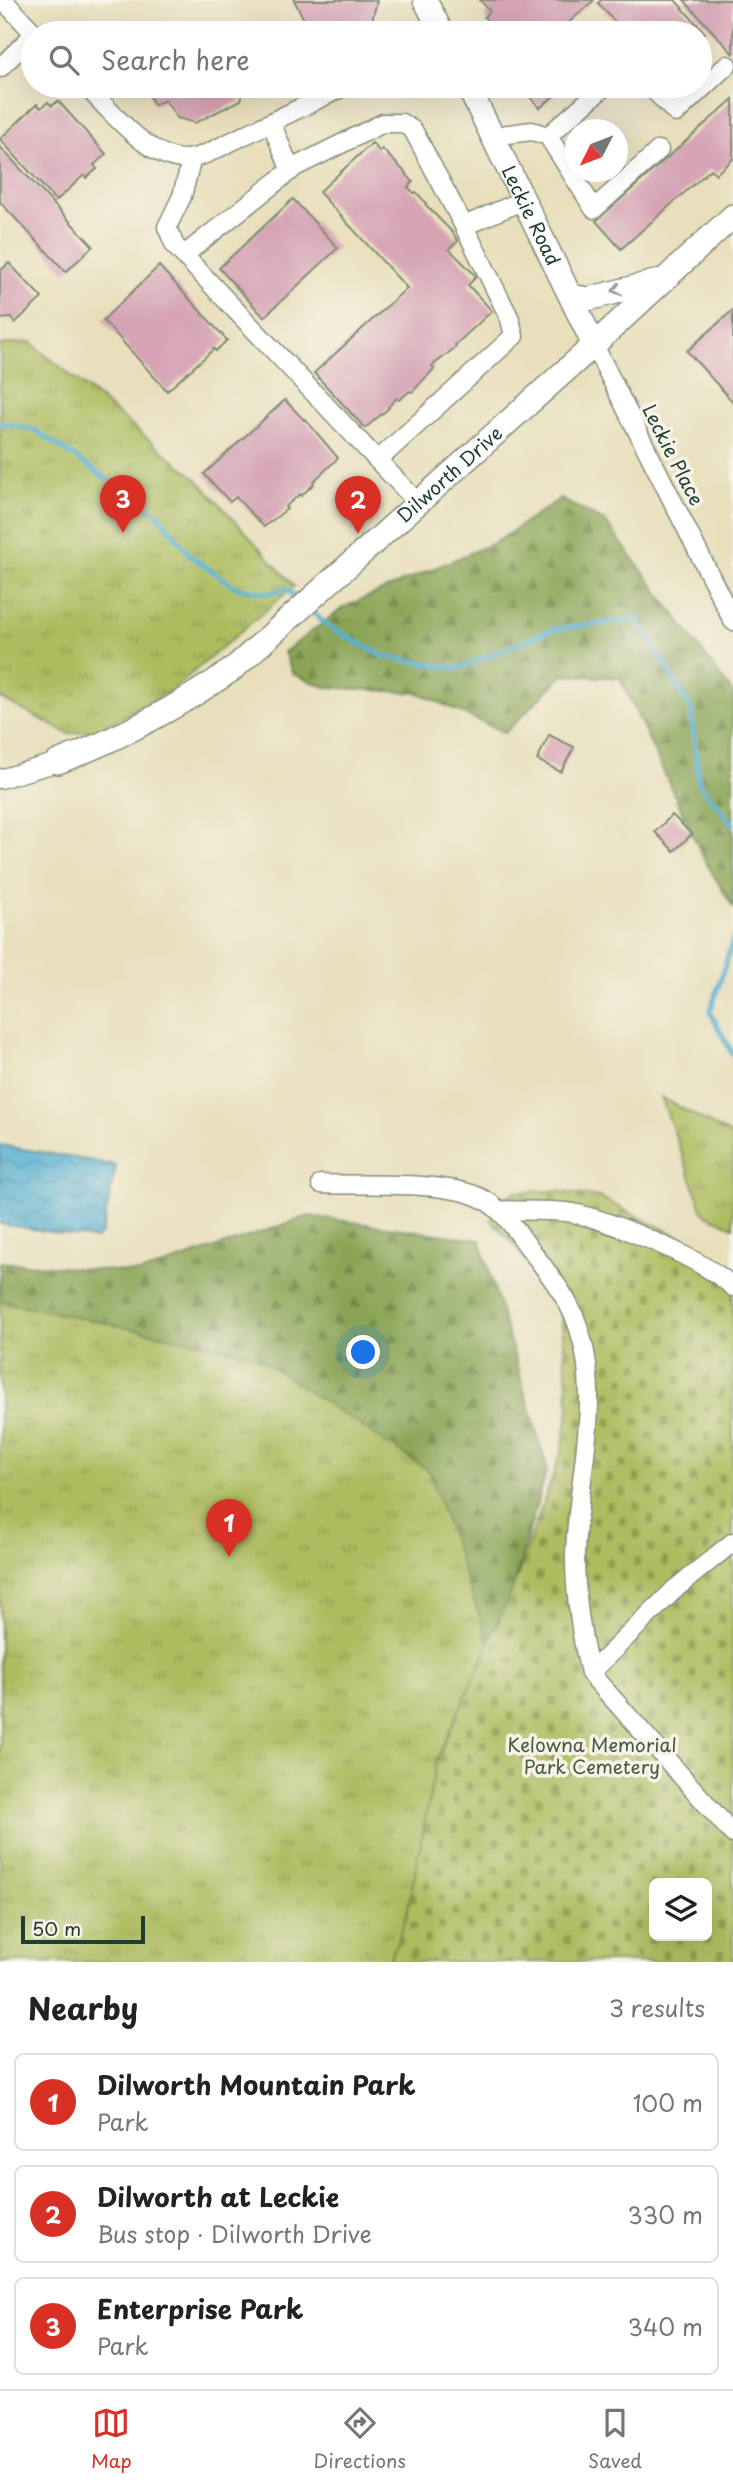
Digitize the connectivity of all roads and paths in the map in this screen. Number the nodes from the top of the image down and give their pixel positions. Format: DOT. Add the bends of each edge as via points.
graph roads {
  1 [pos="3,0"];
  2 [pos="425,0"];
  3 [pos="22,21"];
  4 [pos="436,21"];
  5 [pos="21,46"];
  6 [pos="727,65"];
  7 [pos="0,68"];
  8 [pos="712,79"];
  9 [pos="98,98"];
  10 [pos="320,98"];
  11 [pos="474,98"];
  12 [pos="591,98"];
  13 [pos="662,98"];
  14 [pos="692,98"];
  15 [pos="271,122"];
  16 [pos="492,136"];
  17 [pos="548,136"];
  18 [pos="659,150"];
  19 [pos="192,158"];
  20 [pos="291,171"];
  21 [pos="524,200"];
  22 [pos="733,216"];
  23 [pos="464,226"];
  24 [pos="184,255"];
  25 [pos="664,280"];
  26 [pos="571,296"];
  27 [pos="594,345"];
  28 [pos="378,460"];
  29 [pos="418,503"];
  30 [pos="733,621"];
  31 [pos="58,762"];
  32 [pos="0,779"];
  33 [pos="321,1184"];
  34 [pos="501,1210"];
  35 [pos="733,1287"];
  36 [pos="733,1542"];
  37 [pos="590,1673"];
  38 [pos="733,1835"];
  1 -- 3 [label="street"];
  2 -- 4 [label="main road"];
  5 -- 7 [label="street"];
  6 -- 8 [label="street"];
  9 -- 19 [label="street" via="160,153"];
  10 -- 15 [label="street"];
  11 -- 16 [label="main road, Leckie Road"];
  12 -- 17 [label="street"];
  13 -- 14 [label="street" via="676,113"];
  15 -- 19 [label="street"];
  15 -- 20 [label="street"];
  16 -- 17 [label="street" via="532,131"];
  16 -- 21 [label="main road, Leckie Road"];
  17 -- 18 [label="street" via="594,209"];
  19 -- 24 [label="street" via="167,227"];
  20 -- 23 [label="street" via="383,123 402,123 413,130"];
  20 -- 24 [label="street"];
  21 -- 23 [label="street"];
  21 -- 26 [label="main road, Leckie Road"];
  22 -- 25 [label="main road, Dilworth Drive"];
  23 -- 28 [label="street" via="514,336"];
  24 -- 28 [label="street"];
  25 -- 26 [label="main road, one-way" via="588,299"];
  25 -- 27 [label="main road, Dilworth Drive"];
  26 -- 27 [label="main road, Leckie Road"];
  27 -- 29 [label="main road, Dilworth Drive"];
  27 -- 30 [label="street, Leckie Place"];
  28 -- 29 [label="street"];
  29 -- 31 [label="main road, Dilworth Drive" via="233,669 180,705 104,745"];
  31 -- 32 [label="street, Dilworth Drive"];
  33 -- 34 [label="street" via="438,1187 475,1195"];
  34 -- 35 [label="street" via="567,1212 618,1228 676,1251"];
  34 -- 37 [label="street" via="569,1304 587,1361 590,1396 575,1557"];
  36 -- 37 [label="street" via="676,1589"];
  37 -- 38 [label="street"];
}
